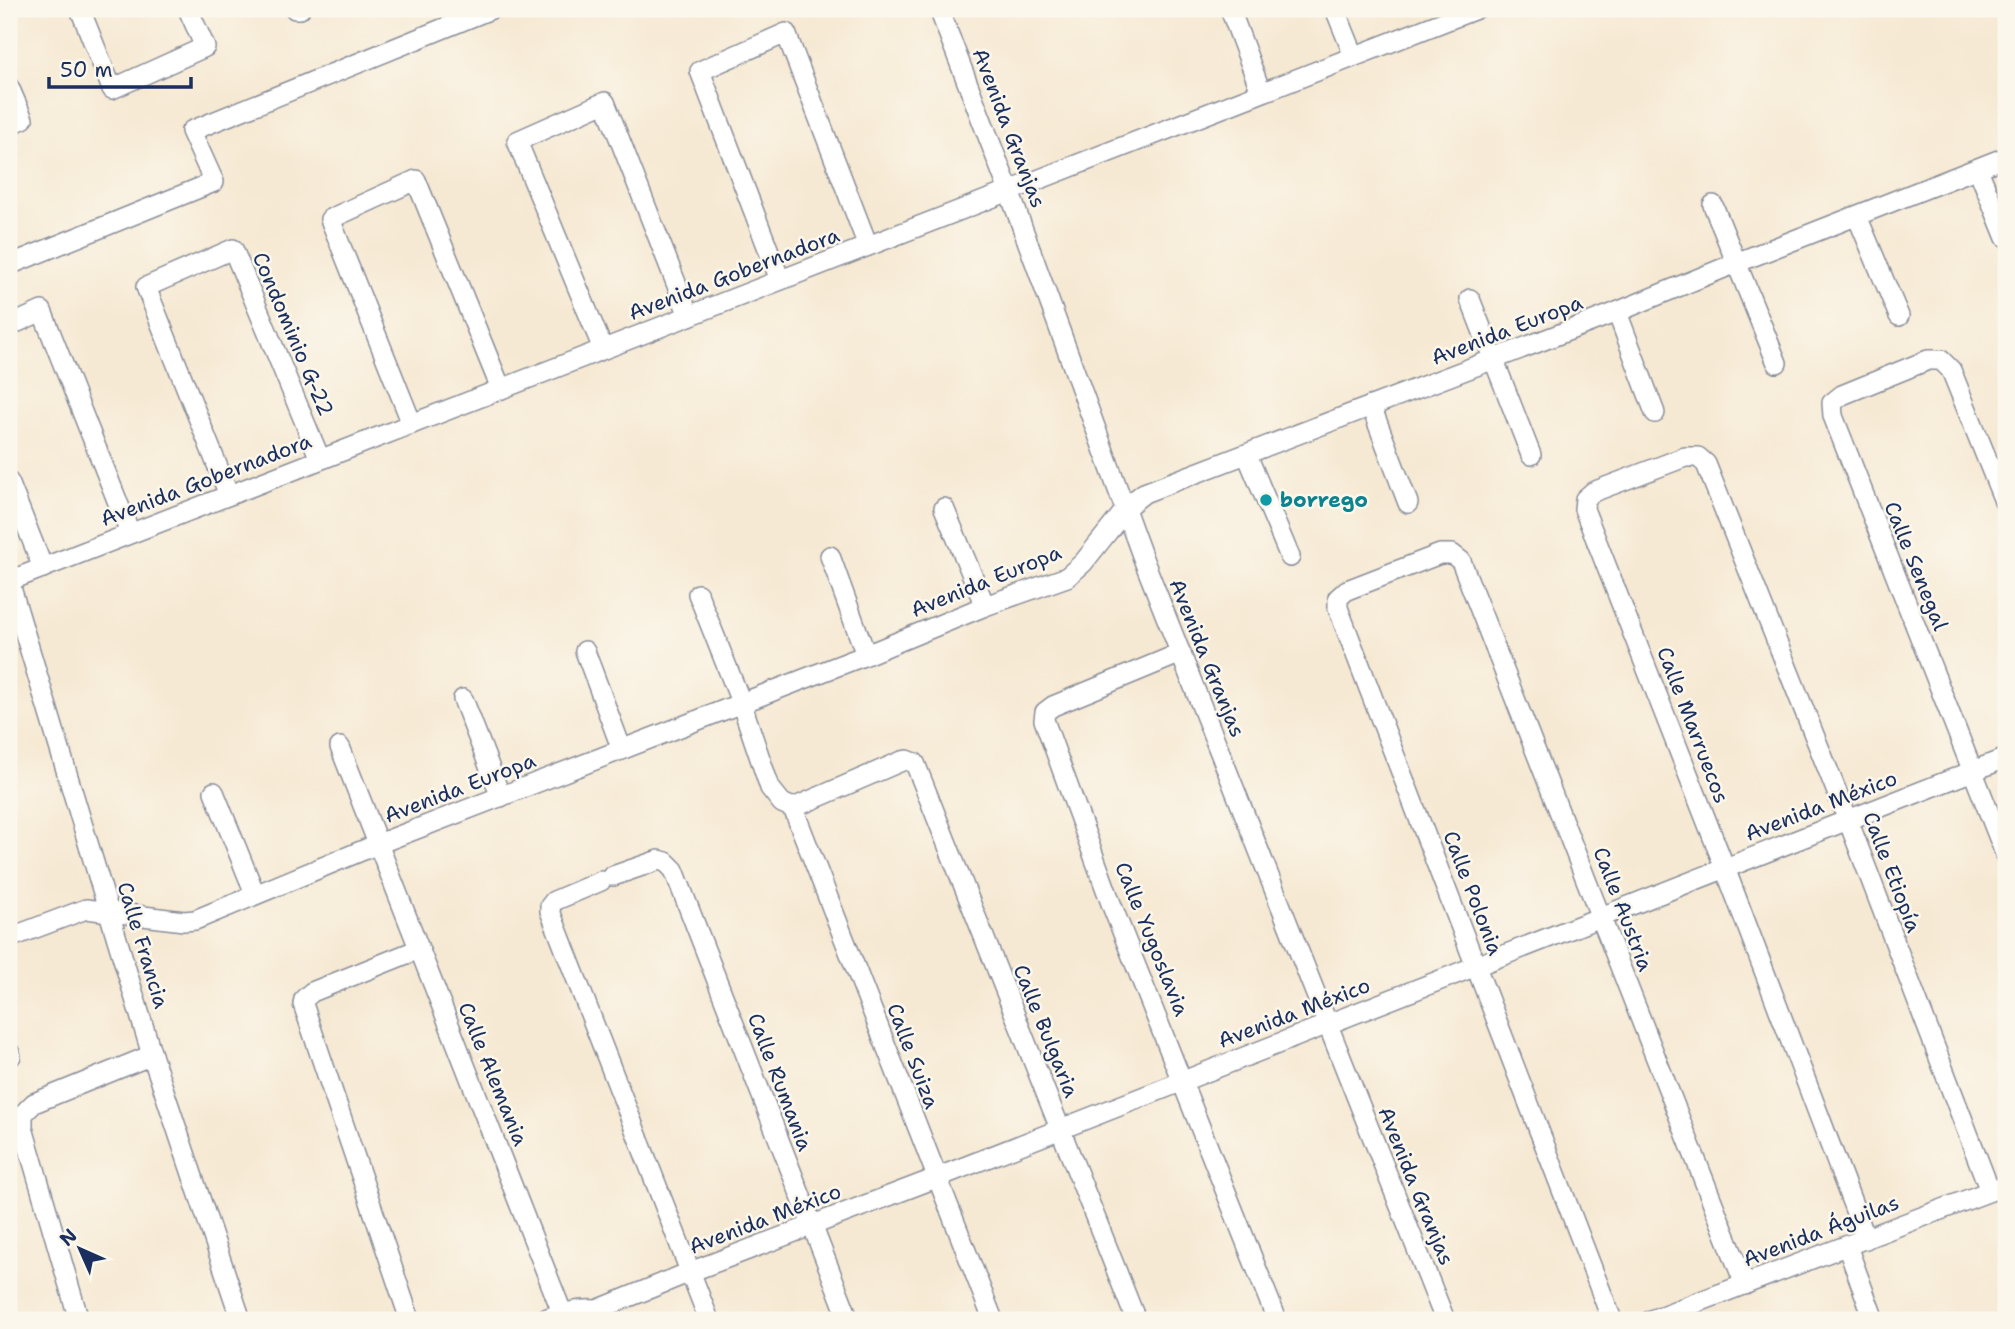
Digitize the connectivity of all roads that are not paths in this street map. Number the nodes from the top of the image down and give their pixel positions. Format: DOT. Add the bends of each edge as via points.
graph roads {
  1 [pos="80,9"];
  2 [pos="188,9"];
  3 [pos="491,9"];
  4 [pos="939,9"];
  5 [pos="1230,9"];
  6 [pos="1335,9"];
  7 [pos="1476,9"];
  8 [pos="1446,14"];
  9 [pos="1353,56"];
  10 [pos="9,87"];
  11 [pos="1261,92"];
  12 [pos="9,125"];
  13 [pos="2006,157"];
  14 [pos="1978,169"];
  15 [pos="1009,191"];
  16 [pos="1713,205"];
  17 [pos="1857,216"];
  18 [pos="2006,238"];
  19 [pos="868,246"];
  20 [pos="1736,263"];
  21 [pos="9,265"];
  22 [pos="780,280"];
  23 [pos="1470,299"];
  24 [pos="1617,312"];
  25 [pos="689,316"];
  26 [pos="1899,316"];
  27 [pos="9,326"];
  28 [pos="603,349"];
  29 [pos="1494,358"];
  30 [pos="1777,363"];
  31 [pos="501,389"];
  32 [pos="1371,406"];
  33 [pos="1655,413"];
  34 [pos="411,424"];
  35 [pos="1247,455"];
  36 [pos="1531,455"];
  37 [pos="1698,457"];
  38 [pos="320,459"];
  39 [pos="9,482"];
  40 [pos="229,495"];
  41 [pos="1408,503"];
  42 [pos="2006,506"];
  43 [pos="944,508"];
  44 [pos="1126,509"];
  45 [pos="130,533"];
  46 [pos="1452,554"];
  47 [pos="830,556"];
  48 [pos="1290,557"];
  49 [pos="43,568"];
  50 [pos="9,581"];
  51 [pos="698,594"];
  52 [pos="985,606"];
  53 [pos="584,651"];
  54 [pos="1181,653"];
  55 [pos="866,655"];
  56 [pos="463,699"];
  57 [pos="741,702"];
  58 [pos="340,747"];
  59 [pos="622,750"];
  60 [pos="2006,758"];
  61 [pos="1973,771"];
  62 [pos="214,792"];
  63 [pos="501,797"];
  64 [pos="793,808"];
  65 [pos="1848,820"];
  66 [pos="378,844"];
  67 [pos="2006,856"];
  68 [pos="1725,868"];
  69 [pos="255,894"];
  70 [pos="109,911"];
  71 [pos="1601,916"];
  72 [pos="9,938"];
  73 [pos="419,950"];
  74 [pos="1476,966"];
  75 [pos="1327,1024"];
  76 [pos="152,1055"];
  77 [pos="1184,1080"];
  78 [pos="1060,1128"];
  79 [pos="936,1178"];
  80 [pos="1998,1188"];
  81 [pos="811,1225"];
  82 [pos="1866,1239"];
  83 [pos="1847,1246"];
  84 [pos="690,1272"];
  85 [pos="1745,1285"];
  86 [pos="594,1315"];
  87 [pos="564,1316"];
  88 [pos="79,1320"];
  89 [pos="241,1320"];
  90 [pos="410,1320"];
  91 [pos="542,1320"];
  92 [pos="709,1320"];
  93 [pos="849,1320"];
  94 [pos="993,1320"];
  95 [pos="1136,1320"];
  96 [pos="1277,1320"];
  97 [pos="1445,1320"];
  98 [pos="1612,1320"];
  99 [pos="1651,1320"];
  100 [pos="1874,1320"];
  1 -- 2 [label="street" via="112,89 205,47"];
  3 -- 21 [label="street" via="191,131 214,182"];
  4 -- 15 [label="street, Avenida Granjas"];
  5 -- 11 [label="street"];
  6 -- 9 [label="street"];
  7 -- 8 [label="street, Avenida Gobernadora"];
  8 -- 9 [label="street, Avenida Gobernadora"];
  9 -- 11 [label="street, Avenida Gobernadora"];
  10 -- 12 [label="street" via="23,119"];
  11 -- 15 [label="street, Avenida Gobernadora"];
  13 -- 14 [label="street, Avenida Europa"];
  14 -- 17 [label="street, Avenida Europa"];
  14 -- 18 [label="street"];
  15 -- 19 [label="street, Avenida Gobernadora"];
  15 -- 44 [label="street, Avenida Granjas"];
  16 -- 20 [label="street"];
  17 -- 20 [label="street, Avenida Europa"];
  17 -- 26 [label="street"];
  19 -- 22 [label="street, Avenida Gobernadora"];
  19 -- 22 [label="street" via="786,33 700,71"];
  20 -- 24 [label="street, Avenida Europa"];
  20 -- 30 [label="street"];
  22 -- 25 [label="street, Avenida Gobernadora"];
  23 -- 29 [label="street"];
  24 -- 29 [label="street, Avenida Europa"];
  24 -- 33 [label="street"];
  25 -- 28 [label="street, Avenida Gobernadora"];
  25 -- 28 [label="street" via="605,102 517,141"];
  27 -- 45 [label="street" via="42,311"];
  28 -- 31 [label="street, Avenida Gobernadora"];
  29 -- 32 [label="street, Avenida Europa"];
  29 -- 36 [label="street"];
  31 -- 34 [label="street, Avenida Gobernadora"];
  31 -- 34 [label="street" via="416,180 330,219"];
  32 -- 35 [label="street, Avenida Europa"];
  32 -- 41 [label="street"];
  34 -- 38 [label="street, Avenida Gobernadora"];
  35 -- 44 [label="street, Avenida Europa" via="1144,493"];
  35 -- 48 [label="street"];
  37 -- 65 [label="street, Calle Etiopía" via="1706,464"];
  37 -- 68 [label="street, Calle Marruecos" via="1685,457 1593,492 1583,504"];
  38 -- 40 [label="street, Avenida Gobernadora"];
  38 -- 40 [label="street, Condominio G-22" via="233,249 146,288"];
  39 -- 49 [label="street"];
  40 -- 45 [label="street, Avenida Gobernadora"];
  42 -- 61 [label="street, Calle Senegal" via="1951,370 1941,360 1928,360 1836,398 1831,409"];
  43 -- 52 [label="street"];
  44 -- 52 [label="street, Avenida Europa" via="1074,572"];
  44 -- 54 [label="street, Avenida Granjas"];
  45 -- 49 [label="street, Avenida Gobernadora"];
  46 -- 71 [label="street, Calle Austria" via="1461,561"];
  46 -- 74 [label="street, Calle Polonia" via="1440,554 1346,590 1337,603"];
  47 -- 55 [label="street"];
  49 -- 50 [label="street, Avenida Gobernadora"];
  50 -- 70 [label="street, Calle Francia"];
  51 -- 57 [label="street, Calle Suiza"];
  52 -- 55 [label="street, Avenida Europa"];
  53 -- 59 [label="street"];
  54 -- 75 [label="street, Avenida Granjas"];
  54 -- 77 [label="street, Calle Yugoslavia" via="1053,706 1044,716 1112,906"];
  55 -- 57 [label="street, Avenida Europa"];
  56 -- 63 [label="street"];
  57 -- 59 [label="street, Avenida Europa"];
  57 -- 64 [label="street, Calle Suiza" via="770,788"];
  58 -- 66 [label="street, Calle Alemania"];
  59 -- 63 [label="street, Avenida Europa"];
  60 -- 61 [label="street, Avenida México"];
  61 -- 65 [label="street, Avenida México"];
  61 -- 67 [label="street, Calle Senegal"];
  62 -- 69 [label="street"];
  63 -- 66 [label="street, Avenida Europa"];
  64 -- 78 [label="street, Calle Bulgaria" via="902,761 912,761 918,767"];
  64 -- 79 [label="street, Calle Suiza"];
  65 -- 68 [label="street, Avenida México"];
  65 -- 80 [label="street, Calle Etiopía"];
  66 -- 69 [label="street, Avenida Europa"];
  66 -- 73 [label="street, Calle Alemania"];
  68 -- 71 [label="street, Avenida México"];
  68 -- 82 [label="street, Calle Marruecos"];
  69 -- 70 [label="street, Avenida Europa" via="189,921"];
  70 -- 72 [label="street, Avenida Europa" via="81,910"];
  70 -- 76 [label="street, Calle Francia"];
  71 -- 74 [label="street, Avenida México"];
  71 -- 85 [label="street, Calle Austria"];
  73 -- 87 [label="street, Calle Alemania"];
  73 -- 90 [label="street" via="312,992 303,1004"];
  74 -- 75 [label="street, Avenida México"];
  74 -- 98 [label="street, Calle Polonia"];
  75 -- 77 [label="street, Avenida México"];
  75 -- 97 [label="street, Avenida Granjas"];
  76 -- 88 [label="street" via="34,1103 23,1114 23,1128"];
  76 -- 89 [label="street, Calle Francia"];
  77 -- 78 [label="street, Avenida México"];
  77 -- 96 [label="street, Calle Yugoslavia"];
  78 -- 79 [label="street, Avenida México"];
  78 -- 95 [label="street, Calle Bulgaria"];
  79 -- 81 [label="street, Avenida México"];
  79 -- 94 [label="street, Calle Suiza"];
  80 -- 82 [label="street, Avenida Águilas"];
  81 -- 84 [label="street, Avenida México"];
  81 -- 84 [label="street, Calle Rumania" via="674,870 666,862 650,862 607,878 558,898 550,904 550,911"];
  81 -- 93 [label="street, Calle Rumania"];
  82 -- 83 [label="street, Avenida Águilas"];
  83 -- 85 [label="street, Avenida Águilas"];
  83 -- 100 [label="street"];
  84 -- 86 [label="street, Avenida México"];
  84 -- 92 [label="street"];
  85 -- 99 [label="street, Avenida Águilas"];
  86 -- 87 [label="street, Avenida México" via="583,1309"];
  87 -- 91 [label="street, Avenida México"];
}
